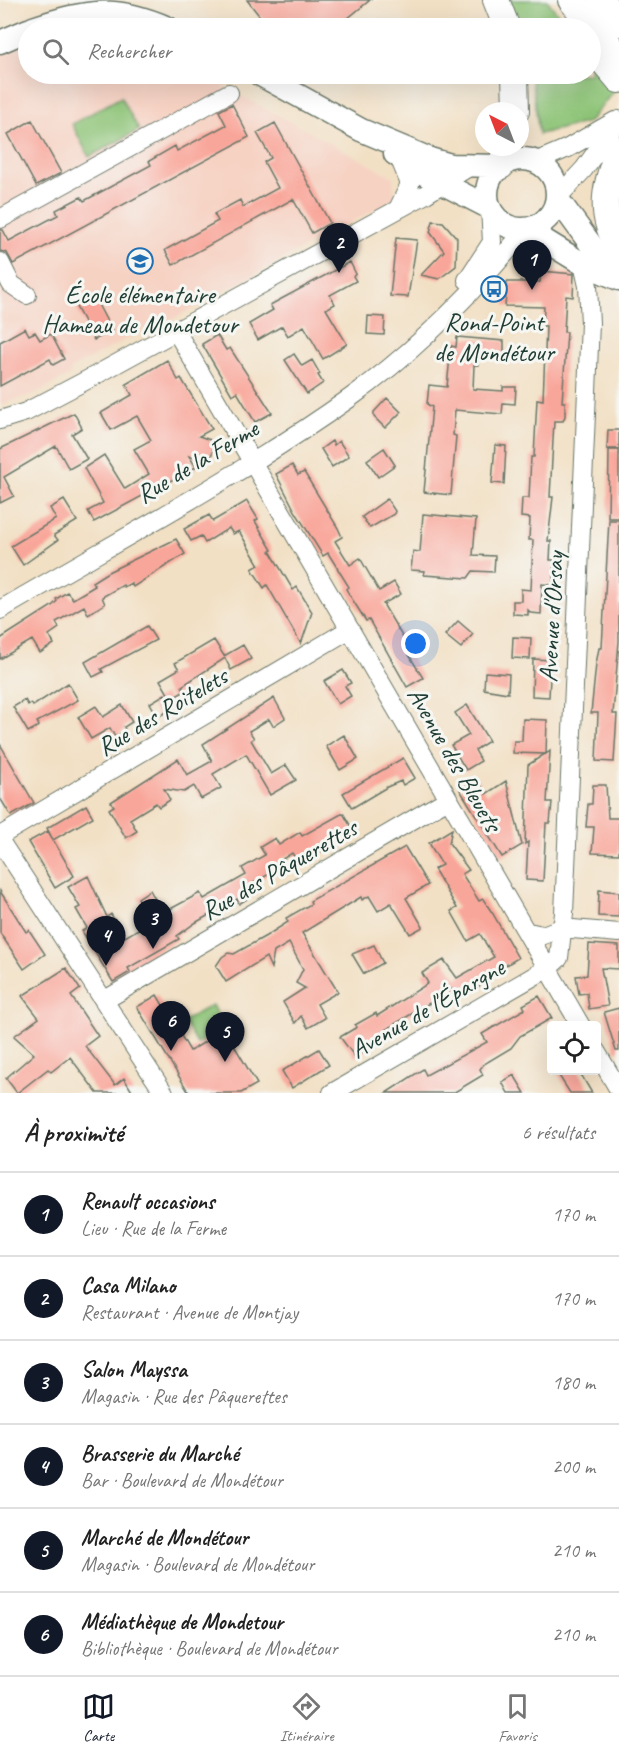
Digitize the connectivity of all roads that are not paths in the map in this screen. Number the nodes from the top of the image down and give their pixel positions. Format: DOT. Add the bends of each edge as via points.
graph roads {
  1 [pos="496,0"];
  2 [pos="551,0"];
  3 [pos="571,0"];
  4 [pos="601,0"];
  5 [pos="94,7"];
  6 [pos="62,18"];
  7 [pos="143,18"];
  8 [pos="503,18"];
  9 [pos="567,18"];
  10 [pos="586,18"];
  11 [pos="619,23"];
  12 [pos="18,34"];
  13 [pos="601,35"];
  14 [pos="0,42"];
  15 [pos="619,56"];
  16 [pos="601,58"];
  17 [pos="619,80"];
  18 [pos="278,84"];
  19 [pos="515,84"];
  20 [pos="229,93"];
  21 [pos="516,102"];
  22 [pos="619,119"];
  23 [pos="361,129"];
  24 [pos="619,149"];
  25 [pos="504,156"];
  26 [pos="399,157"];
  27 [pos="535,162"];
  28 [pos="472,165"];
  29 [pos="442,184"];
  30 [pos="556,198"];
  31 [pos="490,208"];
  32 [pos="398,209"];
  33 [pos="0,219"];
  34 [pos="526,229"];
  35 [pos="619,246"];
  36 [pos="0,262"];
  37 [pos="583,264"];
  38 [pos="619,272"];
  39 [pos="619,279"];
  40 [pos="27,295"];
  41 [pos="176,331"];
  42 [pos="413,347"];
  43 [pos="0,420"];
  44 [pos="251,463"];
  45 [pos="0,610"];
  46 [pos="350,629"];
  47 [pos="448,800"];
  48 [pos="0,836"];
  49 [pos="0,841"];
  50 [pos="561,928"];
  51 [pos="528,932"];
  52 [pos="619,933"];
  53 [pos="548,968"];
  54 [pos="105,1000"];
  55 [pos="578,1021"];
  56 [pos="601,1058"];
  57 [pos="619,1090"];
  58 [pos="164,1093"];
  59 [pos="332,1093"];
  1 -- 8 [label="highway"];
  2 -- 9 [label="highway"];
  3 -- 10 [label="highway"];
  4 -- 11 [label="highway"];
  5 -- 6 [label="main road"];
  5 -- 7 [label="main road"];
  12 -- 14 [label="main road"];
  13 -- 15 [label="highway"];
  16 -- 17 [label="highway"];
  18 -- 23 [label="main road"];
  19 -- 21 [label="highway"];
  20 -- 33 [label="street"];
  22 -- 27 [label="street"];
  22 -- 30 [label="street" via="584,169"];
  23 -- 26 [label="main road"];
  23 -- 28 [label="main road" via="430,159"];
  24 -- 35 [label="highway" via="606,181 607,223"];
  25 -- 27 [label="main road"];
  25 -- 28 [label="main road"];
  25 -- 31 [label="main road, Rue de la Ferme" via="488,185"];
  26 -- 29 [label="main road"];
  26 -- 32 [label="street" via="410,184"];
  27 -- 30 [label="main road" via="552,176"];
  28 -- 29 [label="street"];
  29 -- 31 [label="main road"];
  29 -- 32 [label="street"];
  30 -- 34 [label="main road, Rue de la Ferme" via="547,218"];
  30 -- 38 [label="main road" via="597,253"];
  31 -- 34 [label="main road" via="504,225"];
  31 -- 42 [label="street, Rue de la Ferme" via="492,242 485,255"];
  32 -- 41 [label="street"];
  34 -- 37 [label="main road"];
  34 -- 42 [label="street, Rue de la Ferme" via="480,282"];
  36 -- 40 [label="street" via="11,284"];
  37 -- 39 [label="main road"];
  37 -- 50 [label="street, Avenue d'Orsay" via="590,323"];
  41 -- 43 [label="street" via="36,407"];
  41 -- 44 [label="street, Avenue des Bleuets"];
  42 -- 44 [label="street, Rue de la Ferme" via="351,398"];
  44 -- 45 [label="street, Rue de la Ferme"];
  44 -- 46 [label="street, Avenue des Bleuets"];
  46 -- 47 [label="street, Avenue des Bleuets"];
  46 -- 48 [label="street, Rue des Roitelets"];
  47 -- 51 [label="street, Avenue des Bleuets"];
  47 -- 54 [label="street, Rue des Pâquerettes"];
  49 -- 54 [label="street"];
  50 -- 51 [label="street" via="543,935"];
  50 -- 52 [label="street"];
  50 -- 53 [label="street, Avenue d'Orsay" via="559,958"];
  51 -- 53 [label="street, Avenue des Bleuets"];
  53 -- 55 [label="street, Avenue des Bleuets"];
  53 -- 59 [label="street, Avenue de l'Épargne"];
  54 -- 58 [label="street"];
  56 -- 57 [label="street"];
}
